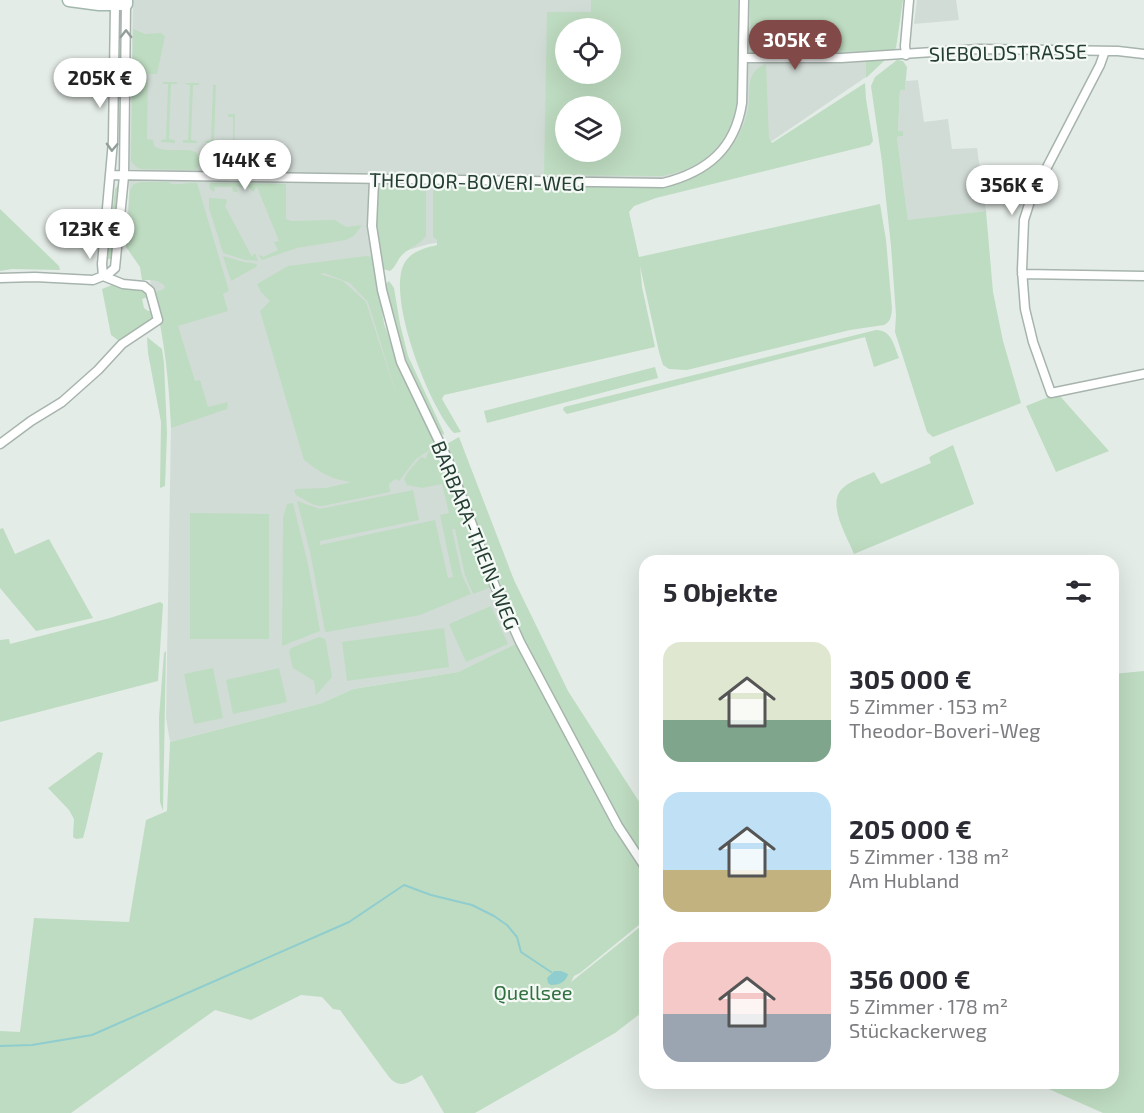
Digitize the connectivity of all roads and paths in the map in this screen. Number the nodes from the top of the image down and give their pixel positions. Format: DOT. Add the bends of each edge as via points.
graph roads {
  1 [pos="69,0"];
  2 [pos="744,0"];
  3 [pos="909,0"];
  4 [pos="121,2"];
  5 [pos="1105,51"];
  6 [pos="1144,54"];
  7 [pos="906,55"];
  8 [pos="744,58"];
  9 [pos="111,175"];
  10 [pos="124,176"];
  11 [pos="374,180"];
  12 [pos="1022,274"];
  13 [pos="103,276"];
  14 [pos="1144,276"];
  15 [pos="0,278"];
  16 [pos="1144,374"];
  17 [pos="0,444"];
  18 [pos="639,858"];
  1 -- 4 [label="street"];
  2 -- 8 [label="street, THEODOR-BOVERI-WEG"];
  3 -- 7 [label="street"];
  4 -- 9 [label="street, one-way"];
  10 -- 4 [label="street, one-way"];
  5 -- 6 [label="street, SIEBOLDSTRASSE"];
  5 -- 7 [label="street, SIEBOLDSTRASSE" via="979,49"];
  5 -- 12 [label="street" via="1031,198 1024,220"];
  7 -- 8 [label="street, SIEBOLDSTRASSE"];
  8 -- 11 [label="street, THEODOR-BOVERI-WEG" via="742,103 734,133 719,154 703,167 675,180"];
  9 -- 10 [label="street, THEODOR-BOVERI-WEG"];
  9 -- 13 [label="street"];
  10 -- 11 [label="street, THEODOR-BOVERI-WEG"];
  10 -- 13 [label="street" via="116,264"];
  11 -- 18 [label="street, BARBARA-THEIN-WEG" via="372,226 382,290 401,362 448,460 520,642"];
  12 -- 14 [label="street"];
  12 -- 16 [label="street" via="1033,342 1051,393"];
  13 -- 15 [label="street" via="97,280"];
  13 -- 17 [label="street" via="123,284 144,286 150,291 158,320 122,344 62,402"];
}
